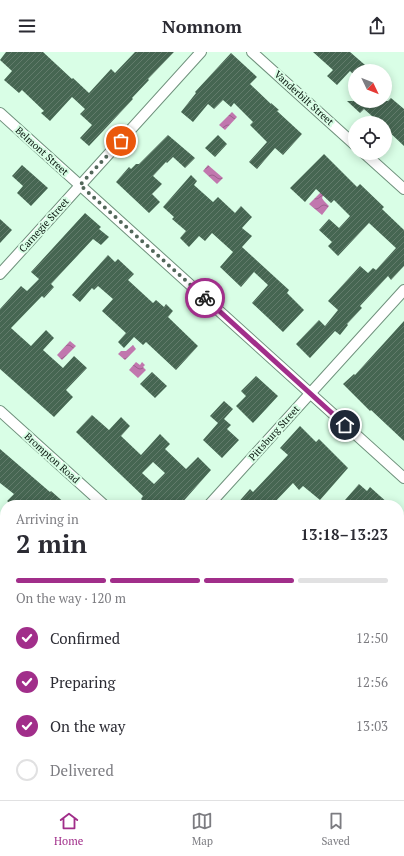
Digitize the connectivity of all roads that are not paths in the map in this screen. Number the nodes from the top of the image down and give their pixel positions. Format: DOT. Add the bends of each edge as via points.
graph roads {
  1 [pos="201,52"];
  2 [pos="252,52"];
  3 [pos="0,113"];
  4 [pos="348,139"];
  5 [pos="372,160"];
  6 [pos="80,185"];
  7 [pos="404,189"];
  8 [pos="0,274"];
  9 [pos="404,290"];
  10 [pos="310,394"];
  11 [pos="0,411"];
  12 [pos="404,478"];
  13 [pos="98,500"];
  14 [pos="214,500"];
  1 -- 6 [label="street, Carnegie Street"];
  2 -- 4 [label="street, Vanderbilt Street"];
  3 -- 6 [label="street, Belmont Street"];
  5 -- 7 [label="street"];
  6 -- 8 [label="street, Carnegie Street"];
  6 -- 10 [label="street, Belmont Street"];
  9 -- 10 [label="street, Pittsburg Street"];
  10 -- 12 [label="street, Belmont Street"];
  10 -- 14 [label="street, Pittsburg Street"];
  11 -- 13 [label="street, Brompton Road"];
}
